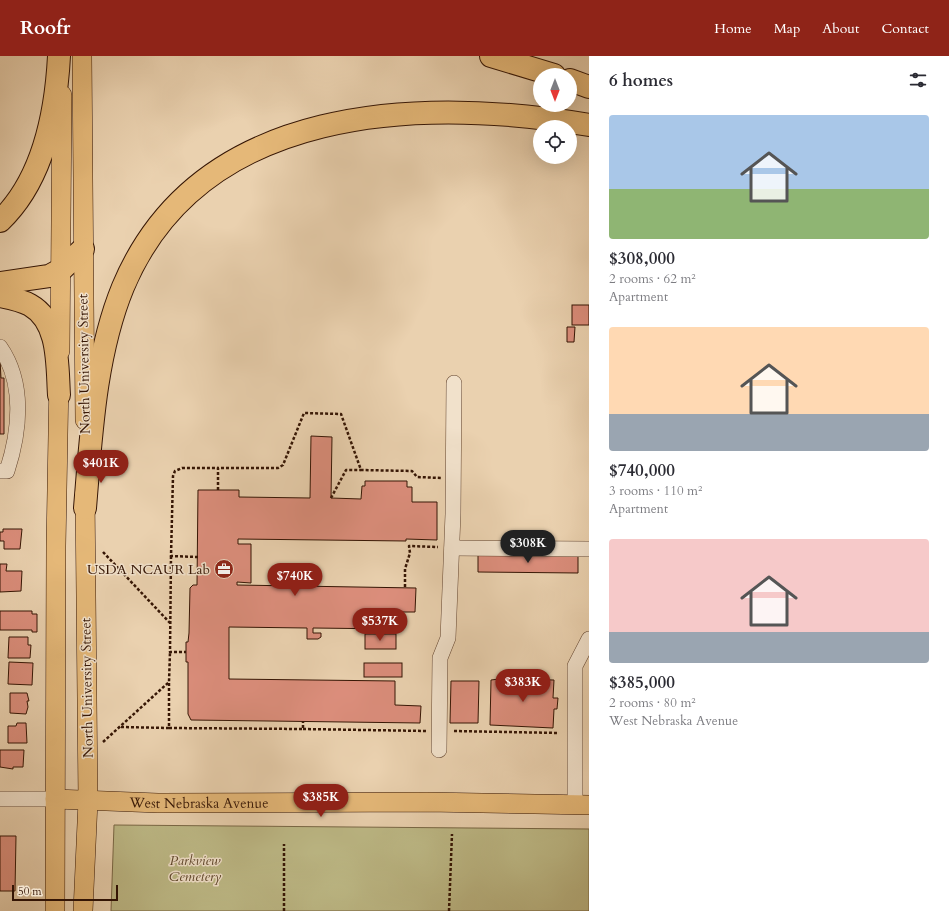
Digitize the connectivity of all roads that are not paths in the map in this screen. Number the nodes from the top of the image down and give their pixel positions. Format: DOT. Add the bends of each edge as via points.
graph roads {
  1 [pos="61,56"];
  2 [pos="82,56"];
  3 [pos="491,56"];
  4 [pos="533,69"];
  5 [pos="577,83"];
  6 [pos="589,87"];
  7 [pos="589,125"];
  8 [pos="0,221"];
  9 [pos="83,249"];
  10 [pos="62,268"];
  11 [pos="0,283"];
  12 [pos="0,296"];
  13 [pos="0,347"];
  14 [pos="454,383"];
  15 [pos="59,395"];
  16 [pos="0,471"];
  17 [pos="85,508"];
  18 [pos="446,544"];
  19 [pos="589,549"];
  20 [pos="589,639"];
  21 [pos="439,750"];
  22 [pos="0,799"];
  23 [pos="55,799"];
  24 [pos="88,801"];
  25 [pos="582,805"];
  26 [pos="55,911"];
  27 [pos="83,911"];
  1 -- 8 [label="highway" via="54,100 37,163 25,190"];
  1 -- 10 [label="main road, North University Street"];
  2 -- 9 [label="main road, North University Street"];
  3 -- 4 [label="highway"];
  5 -- 6 [label="highway"];
  7 -- 17 [label="highway" via="531,116 470,112 410,113 363,118 322,126 284,138 245,155 208,178 177,206 154,233 131,268 122,288 111,324 95,400"];
  9 -- 10 [label="highway"];
  9 -- 17 [label="main road, North University Street"];
  10 -- 11 [label="highway" via="44,278"];
  10 -- 15 [label="main road, North University Street"];
  12 -- 15 [label="highway" via="30,305 45,319 54,342"];
  13 -- 16 [label="street" via="9,360 16,390 18,420 15,446 7,471"];
  14 -- 18 [label="street" via="444,480"];
  15 -- 23 [label="main road, North University Street"];
  17 -- 24 [label="main road, North University Street"];
  18 -- 19 [label="street"];
  18 -- 21 [label="street" via="448,638 440,658"];
  20 -- 25 [label="street" via="575,666"];
  22 -- 23 [label="street, West Nebraska Avenue"];
  23 -- 24 [label="main road, West Nebraska Avenue"];
  23 -- 26 [label="main road, North University Street"];
  24 -- 25 [label="main road, West Nebraska Avenue"];
  24 -- 27 [label="main road, North University Street"];
}
